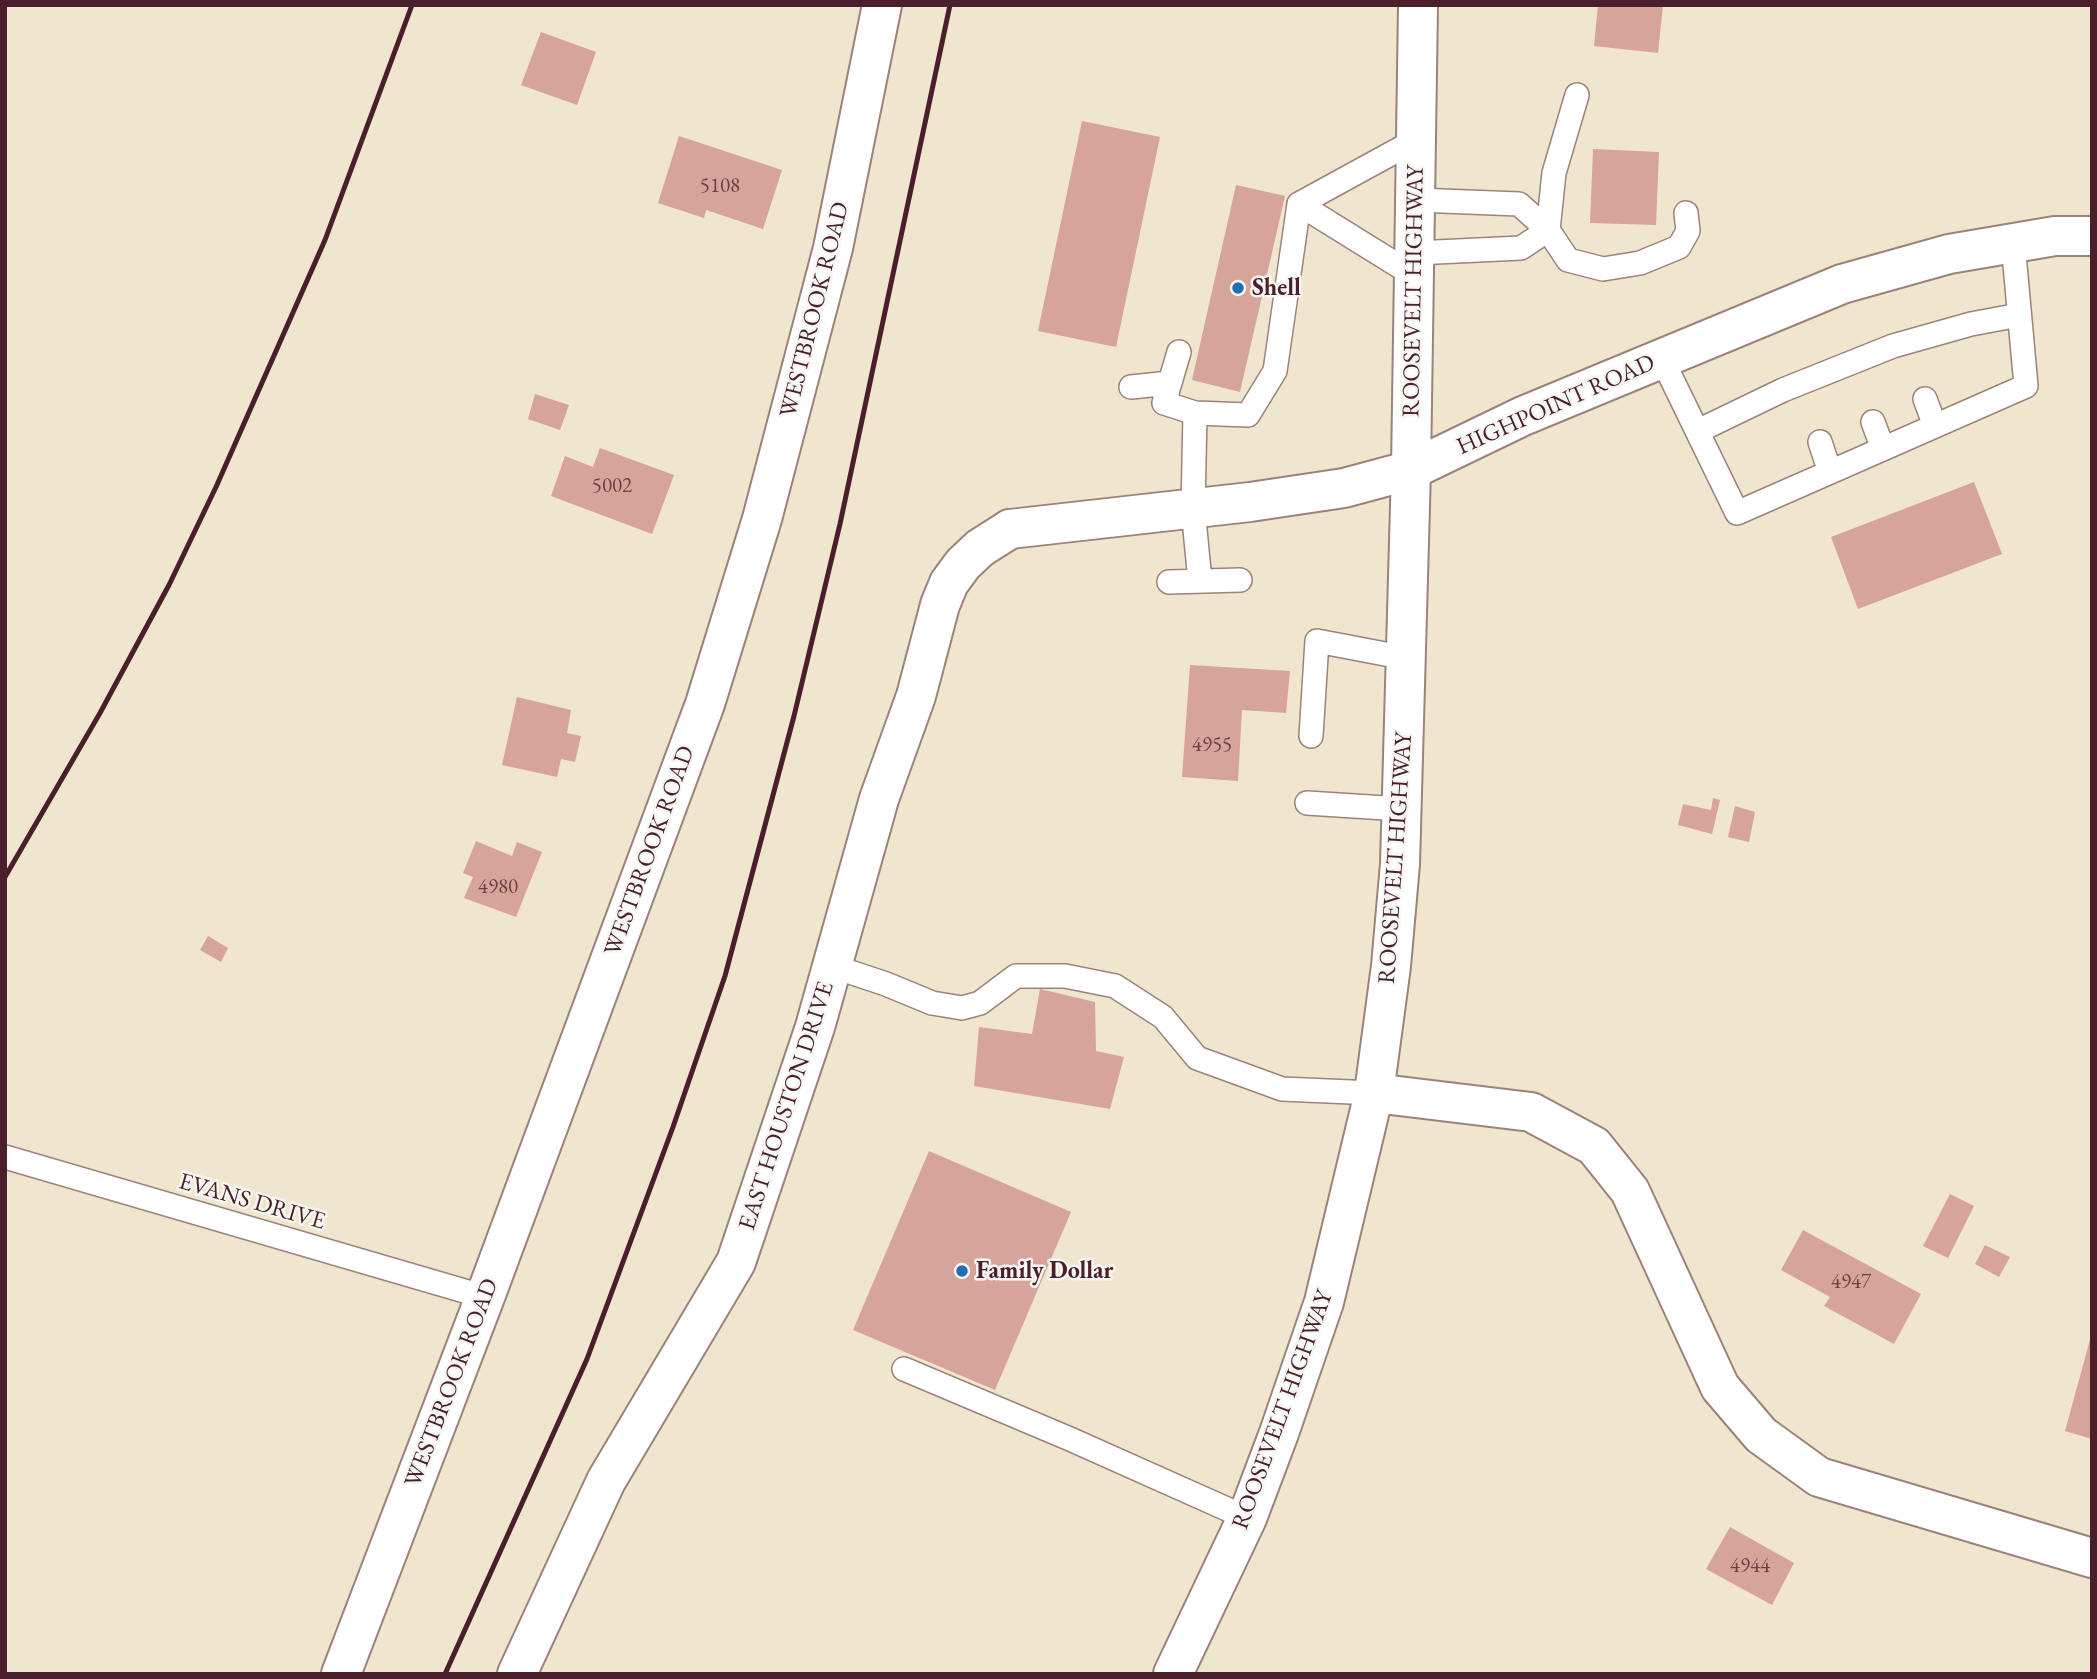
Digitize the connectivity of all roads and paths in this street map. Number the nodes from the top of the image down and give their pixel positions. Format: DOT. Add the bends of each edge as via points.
graph roads {
  1 [pos="882,5"];
  2 [pos="1418,5"];
  3 [pos="1577,94"];
  4 [pos="1416,140"];
  5 [pos="1416,200"];
  6 [pos="1299,204"];
  7 [pos="1686,213"];
  8 [pos="1548,230"];
  9 [pos="2092,236"];
  10 [pos="2013,243"];
  11 [pos="1415,265"];
  12 [pos="2019,315"];
  13 [pos="1179,352"];
  14 [pos="1662,359"];
  15 [pos="1170,383"];
  16 [pos="1131,387"];
  17 [pos="1925,399"];
  18 [pos="1195,413"];
  19 [pos="1873,422"];
  20 [pos="1935,426"];
  21 [pos="1698,431"];
  22 [pos="1820,443"];
  23 [pos="1883,449"];
  24 [pos="1411,470"];
  25 [pos="1830,472"];
  26 [pos="1193,509"];
  27 [pos="1010,529"];
  28 [pos="1200,580"];
  29 [pos="1240,580"];
  30 [pos="1169,582"];
  31 [pos="1406,658"];
  32 [pos="1311,736"];
  33 [pos="1307,803"];
  34 [pos="1401,809"];
  35 [pos="832,966"];
  36 [pos="1374,1093"];
  37 [pos="5,1157"];
  38 [pos="485,1297"];
  39 [pos="904,1369"];
  40 [pos="1247,1518"];
  41 [pos="2092,1558"];
  42 [pos="341,1674"];
  43 [pos="517,1674"];
  44 [pos="1172,1674"];
  1 -- 38 [label="street, WESTBROOK ROAD" via="833,247 762,519 705,704"];
  2 -- 4 [label="street, ROOSEVELT HIGHWAY"];
  3 -- 8 [label="lane" via="1554,173"];
  4 -- 5 [label="street, ROOSEVELT HIGHWAY"];
  4 -- 6 [label="lane"];
  5 -- 8 [label="lane" via="1519,204"];
  5 -- 11 [label="street, ROOSEVELT HIGHWAY"];
  6 -- 11 [label="lane"];
  6 -- 18 [label="lane" via="1275,371 1248,415"];
  7 -- 8 [label="lane" via="1688,231 1679,247 1640,263 1603,269 1568,260"];
  8 -- 11 [label="lane" via="1521,248"];
  9 -- 10 [label="street, HIGHPOINT ROAD"];
  10 -- 12 [label="lane"];
  10 -- 14 [label="street, HIGHPOINT ROAD" via="1949,254 1842,285"];
  11 -- 24 [label="street, ROOSEVELT HIGHWAY"];
  12 -- 20 [label="lane" via="2026,386"];
  12 -- 21 [label="lane" via="1971,324"];
  13 -- 15 [label="lane"];
  14 -- 21 [label="lane"];
  14 -- 24 [label="street, HIGHPOINT ROAD" via="1523,416"];
  15 -- 16 [label="lane"];
  15 -- 18 [label="lane" via="1164,403"];
  17 -- 20 [label="lane"];
  18 -- 26 [label="lane"];
  19 -- 23 [label="lane"];
  20 -- 23 [label="lane"];
  21 -- 25 [label="lane" via="1737,513"];
  22 -- 25 [label="lane"];
  23 -- 25 [label="lane"];
  24 -- 26 [label="street, HIGHPOINT ROAD" via="1344,488"];
  24 -- 31 [label="street, ROOSEVELT HIGHWAY"];
  26 -- 27 [label="street, HIGHPOINT ROAD"];
  26 -- 28 [label="lane"];
  27 -- 35 [label="street, EAST HOUSTON DRIVE" via="963,564 940,605"];
  28 -- 29 [label="lane"];
  28 -- 30 [label="lane"];
  31 -- 32 [label="lane" via="1317,641"];
  31 -- 34 [label="street, ROOSEVELT HIGHWAY"];
  33 -- 34 [label="lane"];
  34 -- 36 [label="street, ROOSEVELT HIGHWAY" via="1391,966"];
  35 -- 36 [label="lane" via="932,1003 962,1008 980,1003 1016,976 1065,976 1115,986 1163,1017 1197,1058 1282,1089"];
  35 -- 43 [label="street, EAST HOUSTON DRIVE" via="736,1262 606,1481"];
  36 -- 40 [label="street, ROOSEVELT HIGHWAY" via="1324,1302"];
  36 -- 41 [label="street" via="1531,1112 1594,1146 1630,1191 1720,1387 1761,1435 1819,1477"];
  37 -- 38 [label="lane, EVANS DRIVE"];
  38 -- 42 [label="street, WESTBROOK ROAD"];
  39 -- 40 [label="lane"];
  40 -- 44 [label="street, ROOSEVELT HIGHWAY"];
}
